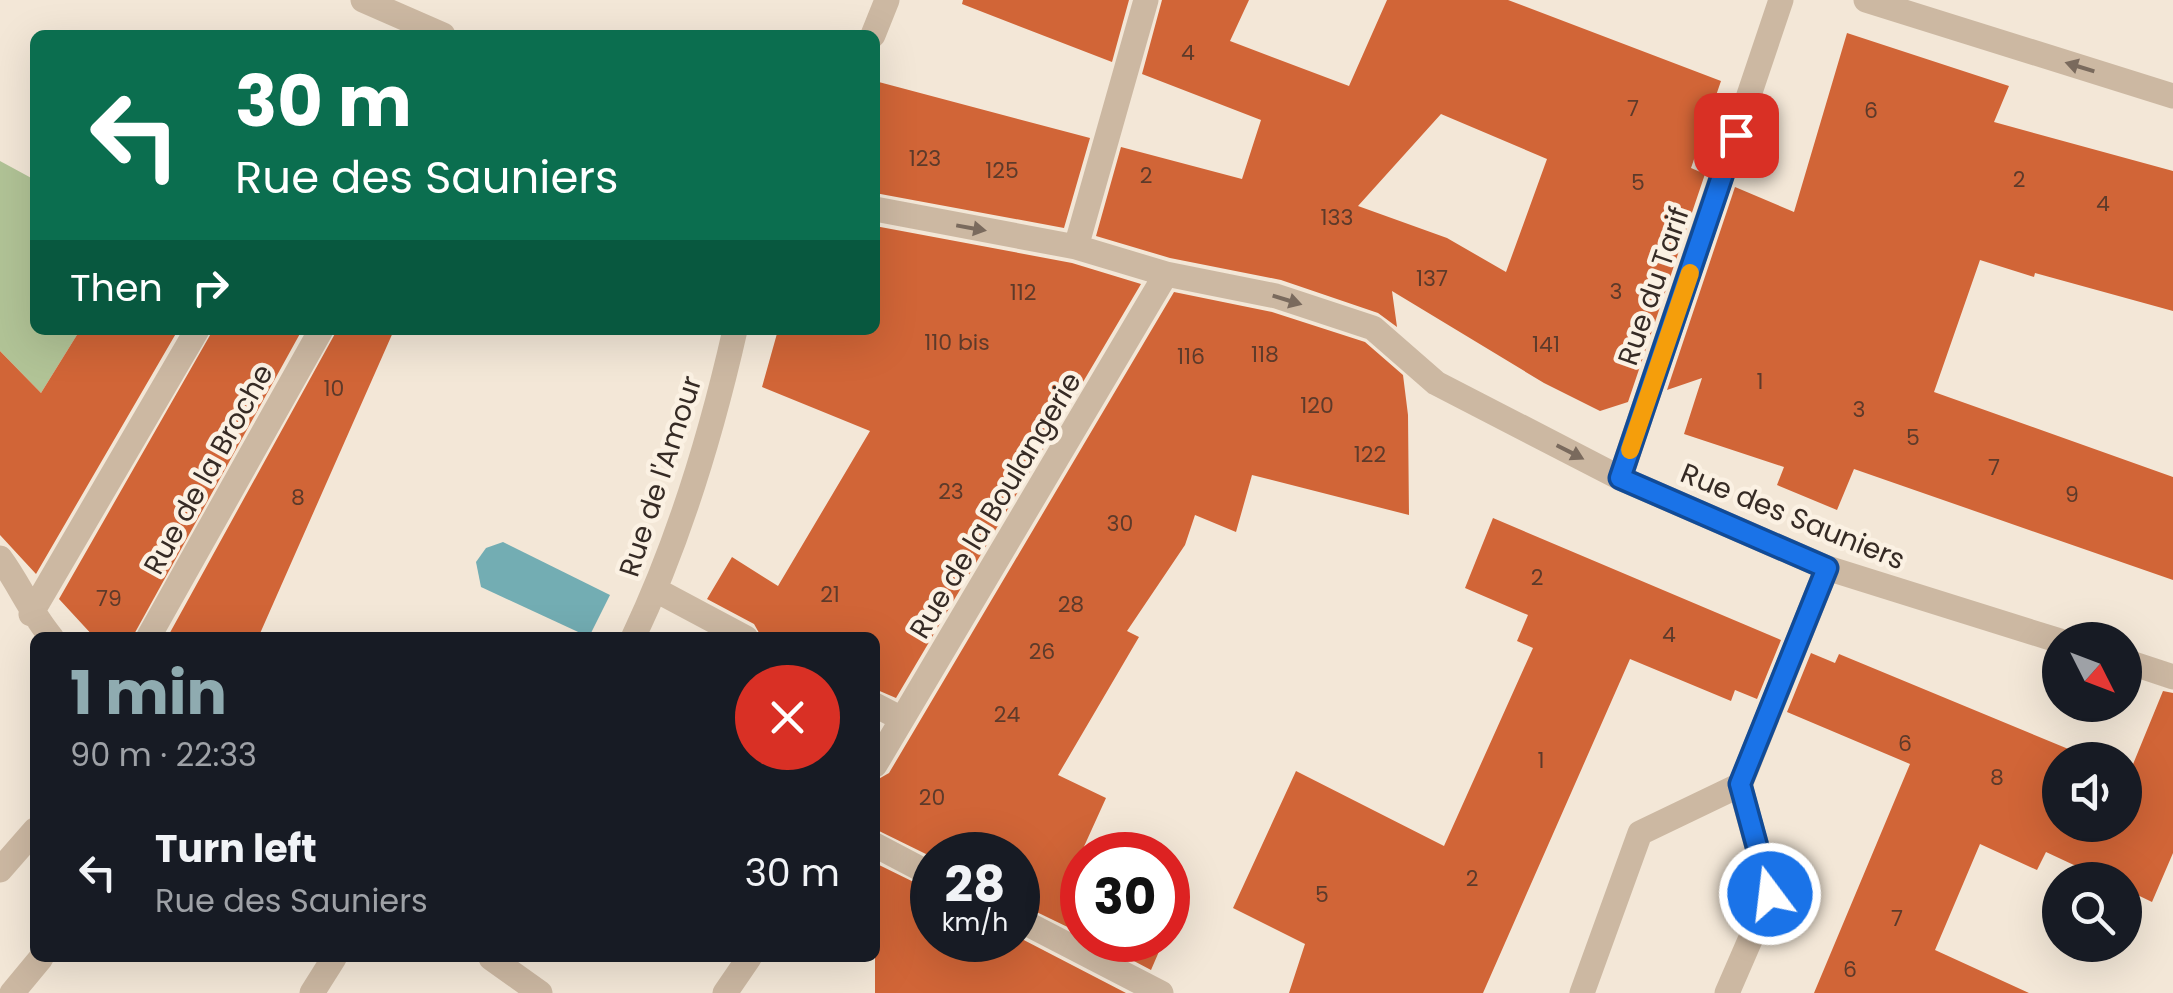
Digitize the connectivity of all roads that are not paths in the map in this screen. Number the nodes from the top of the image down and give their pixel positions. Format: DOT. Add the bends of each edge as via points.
graph roads {
  1 [pos="363,0"];
  2 [pos="887,0"];
  3 [pos="1146,0"];
  4 [pos="1780,0"];
  5 [pos="1866,0"];
  6 [pos="403,7"];
  7 [pos="436,30"];
  8 [pos="874,30"];
  9 [pos="2173,96"];
  10 [pos="880,210"];
  11 [pos="1076,247"];
  12 [pos="1166,274"];
  13 [pos="194,335"];
  14 [pos="318,335"];
  15 [pos="733,335"];
  16 [pos="1620,478"];
  17 [pos="0,558"];
  18 [pos="1827,568"];
  19 [pos="656,590"];
  20 [pos="31,614"];
  21 [pos="47,632"];
  22 [pos="151,632"];
  23 [pos="637,632"];
  24 [pos="735,632"];
  25 [pos="2042,635"];
  26 [pos="2142,667"];
  27 [pos="2173,676"];
  28 [pos="880,708"];
  29 [pos="902,719"];
  30 [pos="880,756"];
  31 [pos="1740,784"];
  32 [pos="30,836"];
  33 [pos="880,848"];
  34 [pos="910,863"];
  35 [pos="0,870"];
  36 [pos="1040,930"];
  37 [pos="37,962"];
  38 [pos="331,962"];
  39 [pos="497,962"];
  40 [pos="746,962"];
  41 [pos="12,993"];
  42 [pos="312,993"];
  43 [pos="540,993"];
  44 [pos="725,993"];
  45 [pos="1161,993"];
  46 [pos="1582,993"];
  47 [pos="1727,993"];
  1 -- 6 [label="street"];
  2 -- 8 [label="street"];
  3 -- 11 [label="street"];
  4 -- 16 [label="street, Rue du Tarif"];
  9 -- 5 [label="street, one-way"];
  6 -- 7 [label="street"];
  10 -- 11 [label="street, Rue des Sauniers, one-way"];
  11 -- 12 [label="street, Rue des Sauniers"];
  12 -- 16 [label="street, Rue des Sauniers, one-way" via="1276,296 1373,328 1436,383"];
  12 -- 29 [label="street, Rue de la Boulangerie"];
  13 -- 20 [label="street"];
  14 -- 22 [label="street, Rue de la Broche"];
  15 -- 19 [label="street, Rue de l'Amour" via="684,516"];
  16 -- 18 [label="street, Rue des Sauniers"];
  17 -- 20 [label="street"];
  18 -- 25 [label="street, Rue des Sauniers"];
  18 -- 31 [label="street"];
  19 -- 23 [label="street, Rue de l'Amour"];
  19 -- 24 [label="street"];
  20 -- 21 [label="street"];
  26 -- 27 [label="street"];
  28 -- 29 [label="street"];
  29 -- 30 [label="street, Rue de la Boulangerie"];
  31 -- 46 [label="street" via="1640,834"];
  31 -- 47 [label="street" via="1770,894"];
  32 -- 35 [label="street"];
  33 -- 34 [label="street"];
  36 -- 45 [label="street"];
  37 -- 41 [label="street"];
  38 -- 42 [label="street"];
  39 -- 43 [label="street"];
  40 -- 44 [label="street"];
}
